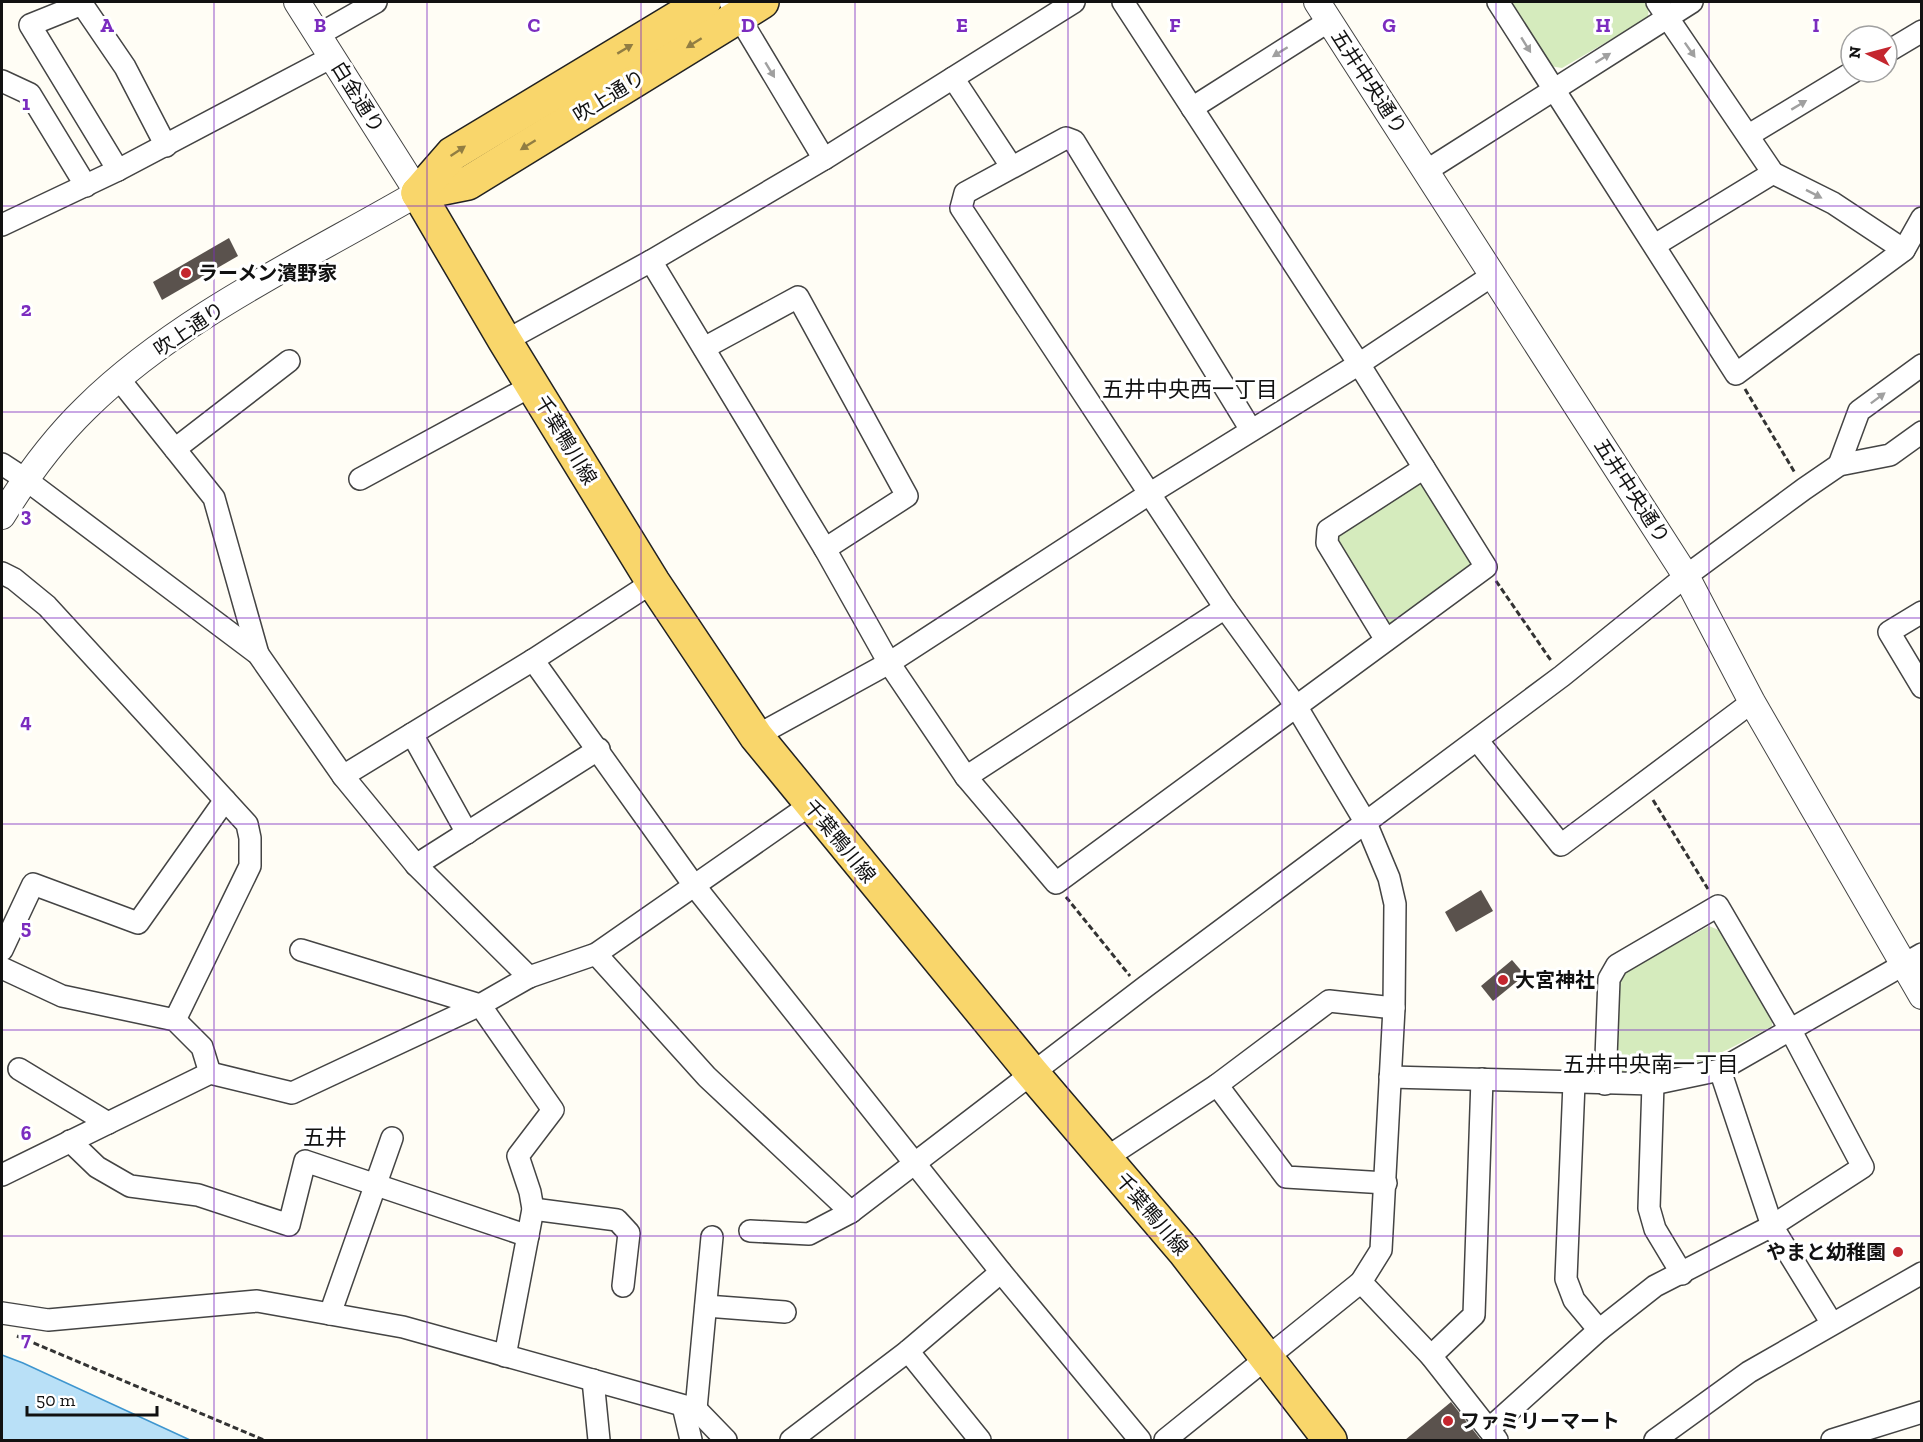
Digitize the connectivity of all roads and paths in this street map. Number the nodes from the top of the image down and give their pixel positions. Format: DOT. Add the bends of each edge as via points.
graph roads {
  1 [pos="297,2"];
  2 [pos="376,2"];
  3 [pos="704,2"];
  4 [pos="1074,2"];
  5 [pos="1123,2"];
  6 [pos="1498,2"];
  7 [pos="1692,2"];
  8 [pos="743,6"];
  9 [pos="1662,9"];
  10 [pos="1323,11"];
  11 [pos="1922,31"];
  12 [pos="318,35"];
  13 [pos="1899,45"];
  14 [pos="332,57"];
  15 [pos="953,78"];
  16 [pos="1839,80"];
  17 [pos="2,81"];
  18 [pos="1554,89"];
  19 [pos="1192,108"];
  20 [pos="1749,135"];
  21 [pos="166,146"];
  22 [pos="824,159"];
  23 [pos="1011,166"];
  24 [pos="118,170"];
  25 [pos="1426,171"];
  26 [pos="1773,173"];
  27 [pos="86,186"];
  28 [pos="418,193"];
  29 [pos="1922,218"];
  30 [pos="2,225"];
  31 [pos="1655,245"];
  32 [pos="1904,250"];
  33 [pos="651,261"];
  34 [pos="1493,275"];
  35 [pos="505,341"];
  36 [pos="704,348"];
  37 [pos="289,361"];
  38 [pos="1359,364"];
  39 [pos="1922,366"];
  40 [pos="1736,374"];
  41 [pos="119,379"];
  42 [pos="533,385"];
  43 [pos="1251,430"];
  44 [pos="1922,432"];
  45 [pos="175,449"];
  46 [pos="2,464"];
  47 [pos="1839,465"];
  48 [pos="1424,468"];
  49 [pos="25,479"];
  50 [pos="360,479"];
  51 [pos="1804,489"];
  52 [pos="1149,494"];
  53 [pos="2,516"];
  54 [pos="825,549"];
  55 [pos="1486,567"];
  56 [pos="2,573"];
  57 [pos="1686,576"];
  58 [pos="653,582"];
  59 [pos="1225,608"];
  60 [pos="1922,612"];
  61 [pos="1386,640"];
  62 [pos="258,654"];
  63 [pos="533,660"];
  64 [pos="889,663"];
  65 [pos="1562,676"];
  66 [pos="1922,687"];
  67 [pos="1752,702"];
  68 [pos="1296,706"];
  69 [pos="412,734"];
  70 [pos="756,736"];
  71 [pos="1478,740"];
  72 [pos="599,749"];
  73 [pos="343,776"];
  74 [pos="966,777"];
  75 [pos="1643,783"];
  76 [pos="225,800"];
  77 [pos="810,806"];
  78 [pos="1366,823"];
  79 [pos="467,833"];
  80 [pos="416,865"];
  81 [pos="1056,883"];
  82 [pos="693,884"];
  83 [pos="1718,906"];
  84 [pos="2,950"];
  85 [pos="301,950"];
  86 [pos="596,954"];
  87 [pos="1912,959"];
  88 [pos="2,968"];
  89 [pos="529,977"];
  90 [pos="1141,990"];
  91 [pos="1922,996"];
  92 [pos="480,1005"];
  93 [pos="1394,1008"];
  94 [pos="175,1020"];
  95 [pos="1791,1031"];
  96 [pos="19,1069"];
  97 [pos="1720,1070"];
  98 [pos="210,1073"];
  99 [pos="1032,1073"];
  100 [pos="1390,1077"];
  101 [pos="1482,1079"];
  102 [pos="1574,1083"];
  103 [pos="1605,1084"];
  104 [pos="1653,1084"];
  105 [pos="1217,1085"];
  106 [pos="108,1123"];
  107 [pos="392,1138"];
  108 [pos="70,1141"];
  109 [pos="1106,1158"];
  110 [pos="915,1164"];
  111 [pos="2,1175"];
  112 [pos="377,1183"];
  113 [pos="1386,1183"];
  114 [pos="533,1209"];
  115 [pos="851,1212"];
  116 [pos="1772,1226"];
  117 [pos="750,1231"];
  118 [pos="528,1236"];
  119 [pos="712,1237"];
  120 [pos="1001,1272"];
  121 [pos="1922,1273"];
  122 [pos="1682,1274"];
  123 [pos="1361,1282"];
  124 [pos="623,1286"];
  125 [pos="706,1306"];
  126 [pos="785,1312"];
  127 [pos="2,1313"];
  128 [pos="330,1314"];
  129 [pos="1831,1322"];
  130 [pos="1599,1330"];
  131 [pos="12,1334"];
  132 [pos="908,1351"];
  133 [pos="505,1356"];
  134 [pos="1431,1356"];
  135 [pos="1268,1357"];
  136 [pos="593,1380"];
  137 [pos="690,1408"];
  138 [pos="1922,1412"];
  139 [pos="1677,1434"];
  140 [pos="1493,1435"];
  141 [pos="978,1439"];
  142 [pos="264,1440"];
  143 [pos="599,1440"];
  144 [pos="691,1440"];
  145 [pos="726,1440"];
  146 [pos="790,1440"];
  147 [pos="1140,1440"];
  148 [pos="1165,1440"];
  149 [pos="1330,1440"];
  150 [pos="1655,1440"];
  151 [pos="1832,1440"];
  1 -- 12 [label="street, 白金通り"];
  2 -- 12 [label="street"];
  28 -- 3 [label="main road, 吹上通り, one-way" via="452,154"];
  4 -- 15 [label="street"];
  5 -- 19 [label="street"];
  6 -- 18 [label="street, one-way"];
  7 -- 9 [label="street"];
  8 -- 22 [label="street, one-way"];
  8 -- 28 [label="main road, 吹上通り, one-way" via="468,183"];
  18 -- 9 [label="street, one-way"];
  9 -- 20 [label="street, one-way"];
  10 -- 19 [label="street, one-way"];
  10 -- 25 [label="street, 五井中央通り"];
  11 -- 13 [label="street"];
  12 -- 14 [label="street, 白金通り"];
  14 -- 21 [label="street"];
  14 -- 28 [label="street, 白金通り"];
  15 -- 22 [label="street"];
  15 -- 23 [label="street"];
  20 -- 16 [label="street, one-way"];
  17 -- 27 [label="street" via="30,94"];
  18 -- 25 [label="street"];
  18 -- 31 [label="street"];
  19 -- 38 [label="street"];
  20 -- 26 [label="street"];
  21 -- 24 [label="street"];
  21 -- 24 [label="street" via="125,67 82,4 30,25"];
  22 -- 33 [label="street"];
  23 -- 43 [label="street" via="1066,138 1074,141"];
  23 -- 52 [label="street" via="965,193 961,208"];
  24 -- 27 [label="street"];
  25 -- 34 [label="street, 五井中央通り"];
  26 -- 31 [label="street"];
  26 -- 32 [label="street, one-way" via="1833,203"];
  27 -- 30 [label="street"];
  28 -- 35 [label="main road, 千葉鴨川線"];
  28 -- 41 [label="street, 吹上通り" via="195,322"];
  29 -- 32 [label="street"];
  31 -- 40 [label="street"];
  32 -- 40 [label="street"];
  33 -- 35 [label="street"];
  33 -- 36 [label="street"];
  34 -- 38 [label="street"];
  34 -- 57 [label="street, 五井中央通り"];
  35 -- 42 [label="main road, 千葉鴨川線"];
  36 -- 54 [label="street"];
  36 -- 54 [label="street" via="798,297 907,496"];
  37 -- 45 [label="street"];
  38 -- 43 [label="street"];
  38 -- 48 [label="street"];
  47 -- 39 [label="street, one-way" via="1860,411"];
  40 -- 51 [label="path"];
  41 -- 45 [label="street"];
  41 -- 49 [label="street, 吹上通り" via="63,432"];
  42 -- 50 [label="street"];
  42 -- 58 [label="main road, 千葉鴨川線"];
  43 -- 52 [label="street"];
  44 -- 47 [label="street" via="1890,455"];
  45 -- 62 [label="street" via="214,498"];
  46 -- 49 [label="street"];
  47 -- 51 [label="street"];
  48 -- 55 [label="street"];
  48 -- 61 [label="street" via="1329,530 1326,543"];
  49 -- 53 [label="street, 吹上通り"];
  49 -- 62 [label="street"];
  51 -- 57 [label="street"];
  52 -- 59 [label="street"];
  52 -- 64 [label="street"];
  54 -- 64 [label="street"];
  55 -- 61 [label="street"];
  55 -- 65 [label="path"];
  56 -- 76 [label="street" via="47,606"];
  57 -- 65 [label="street"];
  57 -- 67 [label="street, 五井中央通り"];
  58 -- 63 [label="street"];
  58 -- 70 [label="main road, 千葉鴨川線"];
  59 -- 68 [label="street"];
  59 -- 74 [label="street"];
  60 -- 66 [label="street" via="1889,632"];
  61 -- 68 [label="street"];
  62 -- 73 [label="street"];
  63 -- 69 [label="street"];
  63 -- 72 [label="street"];
  64 -- 70 [label="street"];
  64 -- 74 [label="street"];
  65 -- 71 [label="street"];
  67 -- 75 [label="street"];
  67 -- 87 [label="street, 五井中央通り"];
  68 -- 78 [label="street"];
  68 -- 81 [label="street"];
  69 -- 73 [label="street"];
  69 -- 79 [label="street"];
  70 -- 77 [label="main road, 千葉鴨川線"];
  71 -- 75 [label="street" via="1561,845"];
  71 -- 78 [label="street"];
  72 -- 79 [label="street"];
  72 -- 82 [label="street"];
  73 -- 80 [label="street"];
  74 -- 81 [label="street"];
  75 -- 83 [label="path"];
  76 -- 84 [label="street" via="138,923 33,884"];
  76 -- 94 [label="street" via="247,824 250,866"];
  77 -- 82 [label="street"];
  77 -- 99 [label="main road, 千葉鴨川線"];
  78 -- 90 [label="street"];
  78 -- 93 [label="street" via="1389,878 1395,904"];
  79 -- 80 [label="street"];
  80 -- 89 [label="street"];
  81 -- 90 [label="path"];
  82 -- 86 [label="street"];
  82 -- 110 [label="street"];
  83 -- 95 [label="street"];
  83 -- 103 [label="street" via="1617,965 1609,979"];
  85 -- 92 [label="street"];
  86 -- 89 [label="street"];
  86 -- 115 [label="street" via="707,1077"];
  87 -- 91 [label="street, 五井中央通り"];
  87 -- 95 [label="street"];
  88 -- 94 [label="street" via="62,996"];
  89 -- 92 [label="street"];
  90 -- 99 [label="street"];
  92 -- 98 [label="street" via="292,1093"];
  92 -- 114 [label="street" via="553,1110 518,1156"];
  93 -- 100 [label="street"];
  93 -- 105 [label="street" via="1329,1001"];
  94 -- 98 [label="street" via="202,1047"];
  95 -- 97 [label="street"];
  95 -- 116 [label="street" via="1863,1167"];
  96 -- 106 [label="street"];
  97 -- 104 [label="street"];
  97 -- 116 [label="street"];
  98 -- 106 [label="street"];
  99 -- 109 [label="main road, 千葉鴨川線"];
  99 -- 110 [label="street"];
  100 -- 101 [label="street"];
  100 -- 113 [label="street"];
  101 -- 102 [label="street"];
  101 -- 134 [label="street" via="1474,1315"];
  102 -- 103 [label="street"];
  102 -- 130 [label="street" via="1566,1279 1574,1300"];
  103 -- 104 [label="street"];
  104 -- 122 [label="street" via="1649,1208 1655,1228"];
  105 -- 109 [label="street"];
  105 -- 113 [label="street" via="1286,1177"];
  106 -- 108 [label="street"];
  107 -- 112 [label="street"];
  108 -- 111 [label="street"];
  108 -- 112 [label="street" via="97,1167 130,1186 198,1196 289,1225 305,1161"];
  109 -- 135 [label="main road, 千葉鴨川線"];
  110 -- 115 [label="street"];
  110 -- 120 [label="street"];
  112 -- 118 [label="street"];
  112 -- 128 [label="street"];
  113 -- 123 [label="street" via="1381,1250"];
  114 -- 118 [label="street"];
  114 -- 124 [label="street" via="617,1220 629,1233"];
  115 -- 117 [label="street" via="809,1234"];
  116 -- 122 [label="street"];
  116 -- 129 [label="street"];
  118 -- 133 [label="street"];
  119 -- 125 [label="street"];
  120 -- 132 [label="street"];
  120 -- 147 [label="street"];
  121 -- 129 [label="street"];
  122 -- 130 [label="street" via="1655,1286"];
  123 -- 134 [label="street"];
  123 -- 135 [label="street"];
  125 -- 126 [label="street"];
  125 -- 137 [label="street"];
  127 -- 128 [label="street" via="48,1320 256,1301"];
  128 -- 133 [label="street" via="403,1327"];
  129 -- 139 [label="street" via="1749,1372"];
  130 -- 140 [label="street"];
  131 -- 142 [label="path"];
  132 -- 141 [label="street"];
  132 -- 146 [label="street"];
  133 -- 136 [label="street"];
  134 -- 140 [label="street"];
  135 -- 148 [label="street"];
  135 -- 149 [label="main road, 千葉鴨川線"];
  136 -- 137 [label="street"];
  136 -- 143 [label="street"];
  137 -- 144 [label="street"];
  137 -- 145 [label="street"];
  138 -- 151 [label="street"];
  139 -- 150 [label="street"];
}
